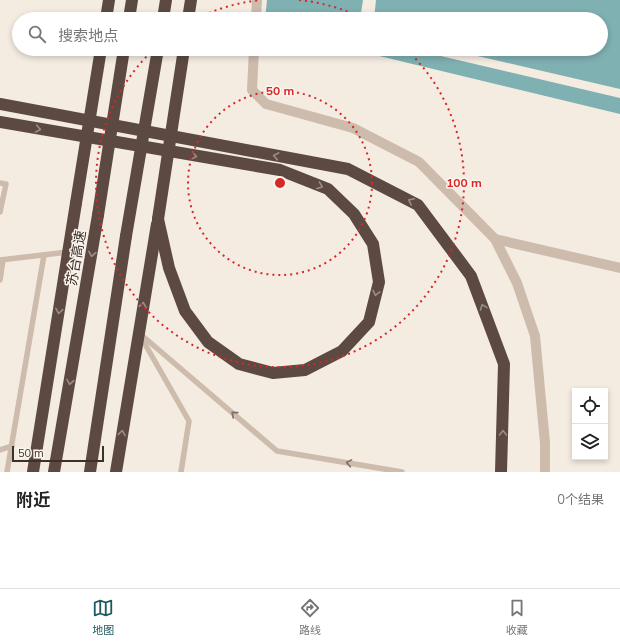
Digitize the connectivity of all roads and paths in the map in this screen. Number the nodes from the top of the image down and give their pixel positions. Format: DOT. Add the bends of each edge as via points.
graph roads {
  1 [pos="109,0"];
  2 [pos="132,0"];
  3 [pos="166,0"];
  4 [pos="191,0"];
  5 [pos="257,0"];
  6 [pos="107,12"];
  7 [pos="130,12"];
  8 [pos="164,12"];
  9 [pos="189,12"];
  10 [pos="256,12"];
  11 [pos="100,56"];
  12 [pos="123,56"];
  13 [pos="157,56"];
  14 [pos="183,56"];
  15 [pos="254,56"];
  16 [pos="0,104"];
  17 [pos="0,122"];
  18 [pos="0,183"];
  19 [pos="0,212"];
  20 [pos="158,219"];
  21 [pos="496,238"];
  22 [pos="68,252"];
  23 [pos="44,255"];
  24 [pos="2,260"];
  25 [pos="620,268"];
  26 [pos="0,280"];
  27 [pos="138,333"];
  28 [pos="12,446"];
  29 [pos="0,450"];
  30 [pos="362,465"];
  31 [pos="8,472"];
  32 [pos="33,472"];
  33 [pos="54,472"];
  34 [pos="90,472"];
  35 [pos="116,472"];
  36 [pos="181,472"];
  37 [pos="361,472"];
  38 [pos="402,472"];
  39 [pos="501,472"];
  40 [pos="545,472"];
  1 -- 6 [label="highway"];
  2 -- 7 [label="highway"];
  3 -- 8 [label="highway"];
  4 -- 9 [label="highway"];
  5 -- 10 [label="street"];
  11 -- 22 [label="highway, bridge"];
  12 -- 33 [label="highway, 苏台高速, one-way, bridge"];
  13 -- 34 [label="highway, bridge"];
  14 -- 20 [label="highway, bridge"];
  15 -- 21 [label="street" via="252,90 266,104 353,128 419,162"];
  39 -- 16 [label="highway, one-way" via="504,364 471,276 418,205 348,169"];
  17 -- 20 [label="highway, one-way" via="280,170 328,189 354,214 373,244 379,282 369,322 342,352 305,370 273,372 239,364 208,342 185,311 169,268"];
  18 -- 19 [label="lane" via="6,184"];
  27 -- 20 [label="highway, one-way"];
  21 -- 25 [label="street"];
  21 -- 40 [label="street" via="517,283 535,336 545,443"];
  22 -- 23 [label="lane"];
  22 -- 32 [label="highway, one-way"];
  23 -- 24 [label="lane"];
  23 -- 28 [label="lane"];
  24 -- 26 [label="lane"];
  30 -- 27 [label="lane, one-way" via="277,451"];
  35 -- 27 [label="highway, one-way"];
  27 -- 36 [label="lane" via="190,421"];
  28 -- 29 [label="lane"];
  28 -- 31 [label="lane"];
  30 -- 37 [label="lane"];
  30 -- 38 [label="lane"];
}
